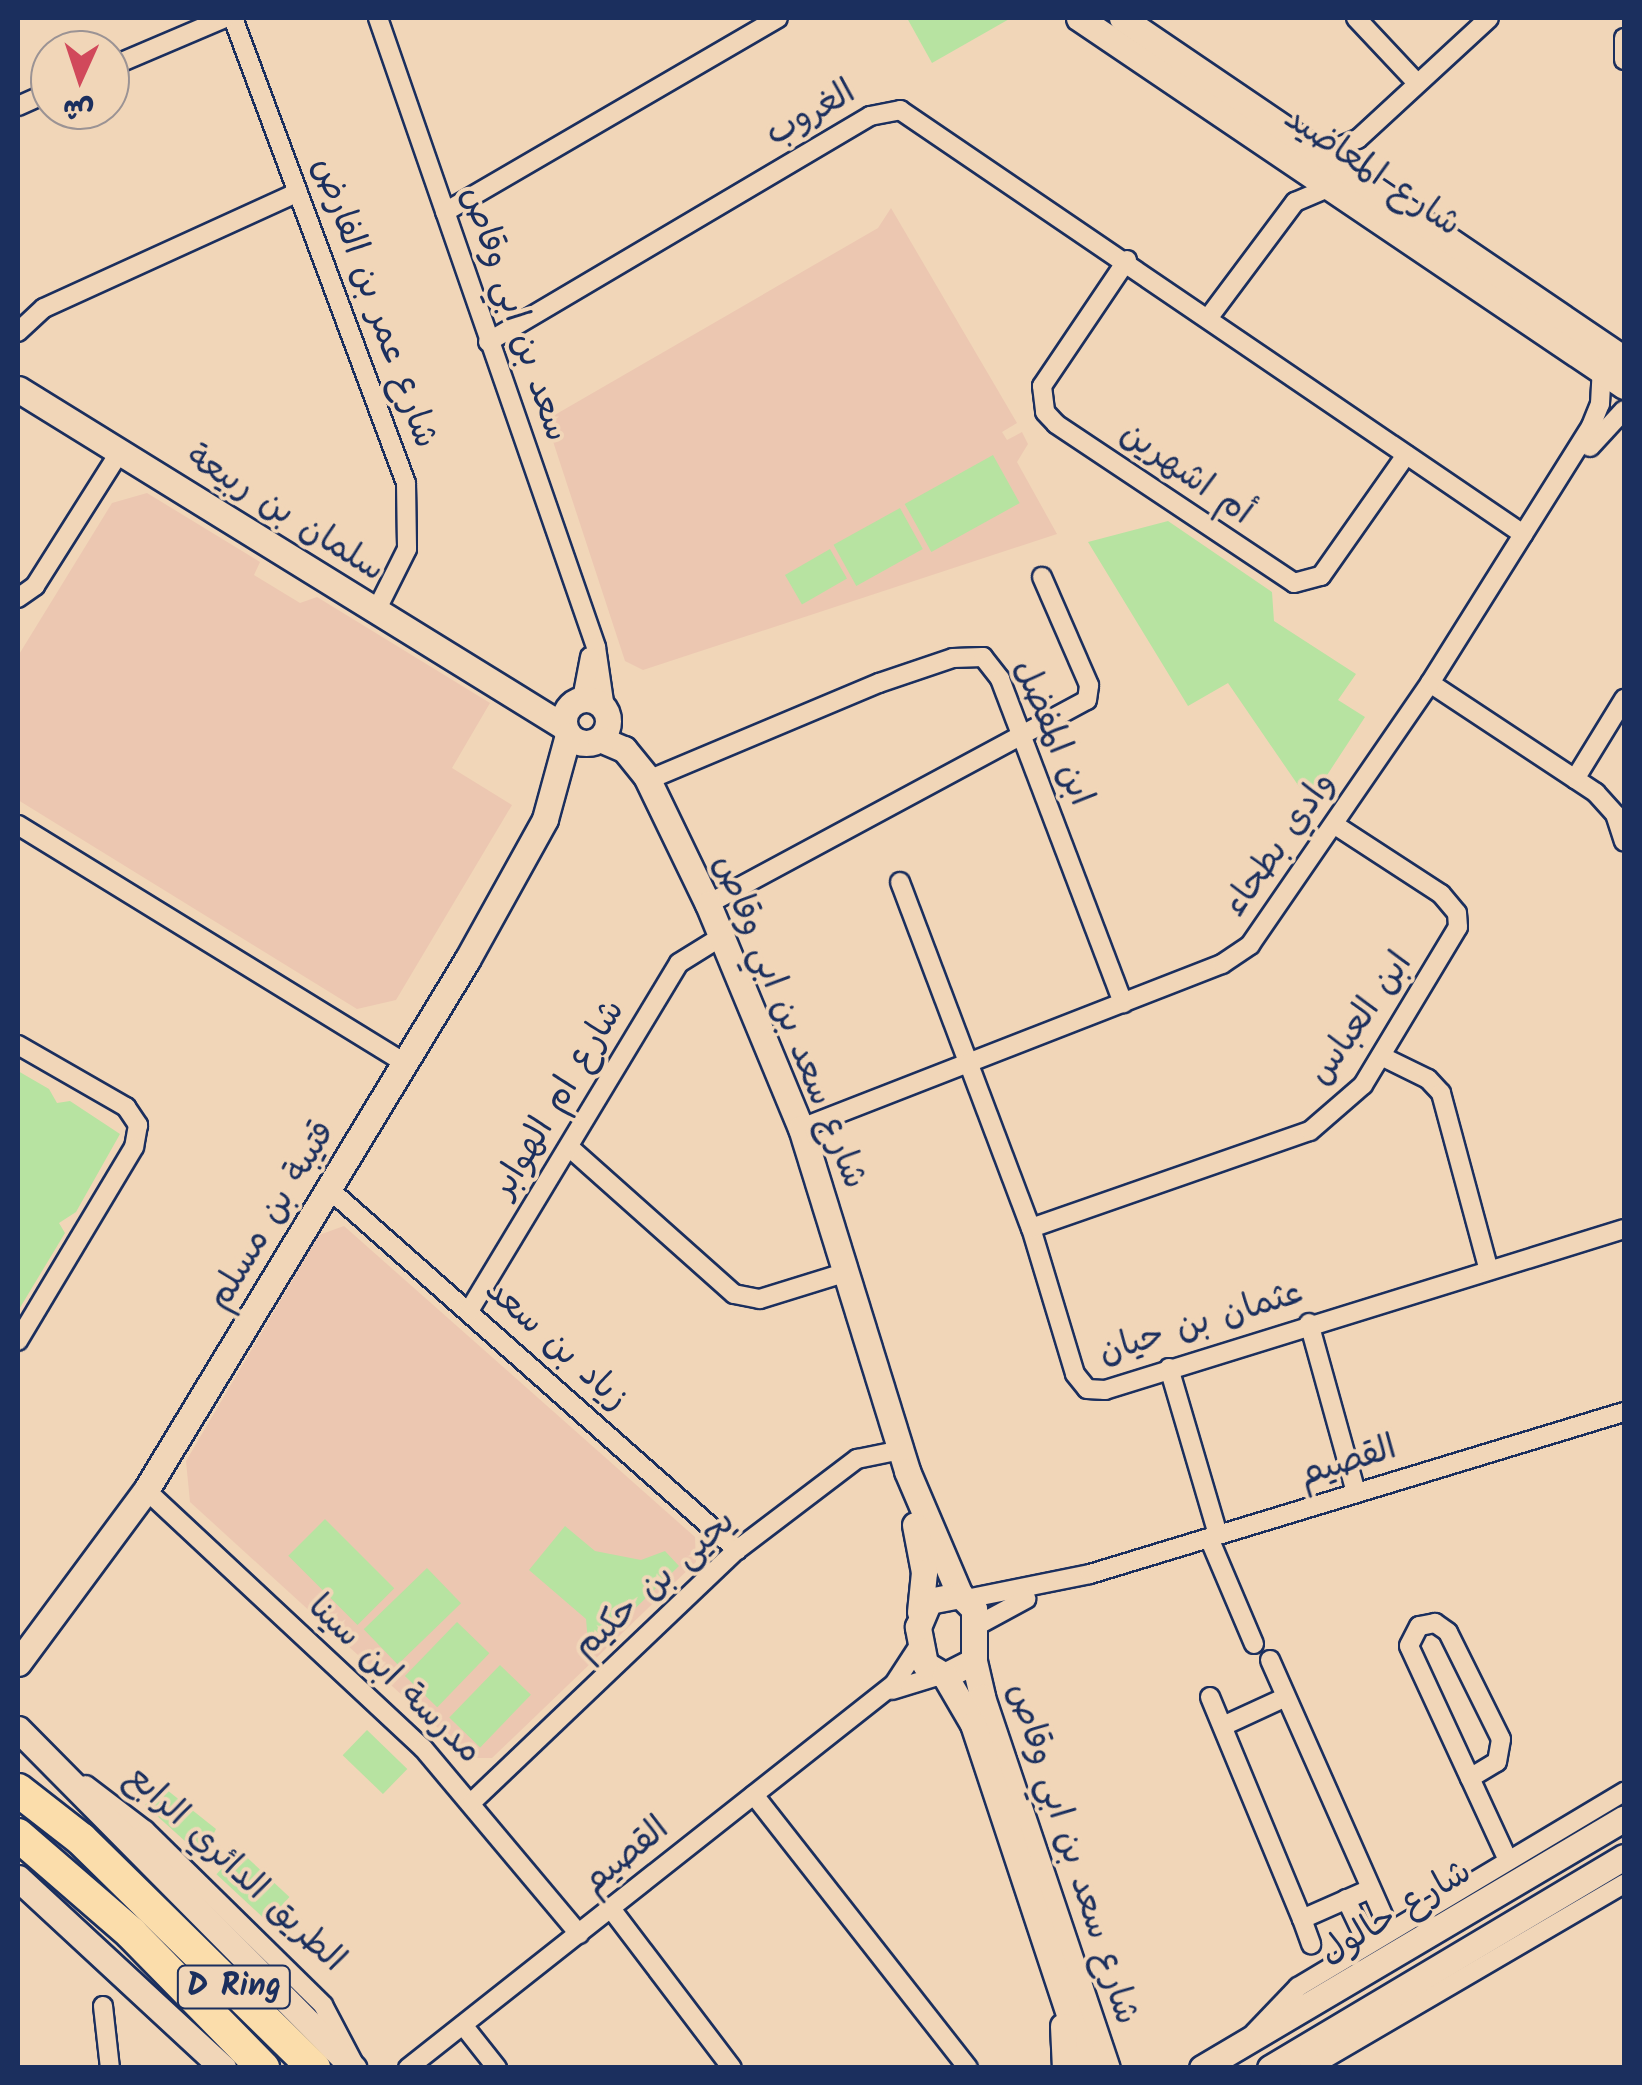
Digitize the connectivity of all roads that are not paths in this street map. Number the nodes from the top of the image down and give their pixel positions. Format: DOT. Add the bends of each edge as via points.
graph roads {
  1 [pos="229,18"];
  2 [pos="378,18"];
  3 [pos="778,18"];
  4 [pos="1079,18"];
  5 [pos="1122,18"];
  6 [pos="1356,18"];
  7 [pos="1489,18"];
  8 [pos="130,59"];
  9 [pos="1417,84"];
  10 [pos="1358,139"];
  11 [pos="1322,154"];
  12 [pos="1292,161"];
  13 [pos="1361,180"];
  14 [pos="1331,187"];
  15 [pos="298,192"];
  16 [pos="1295,202"];
  17 [pos="445,212"];
  18 [pos="1127,260"];
  19 [pos="1209,316"];
  20 [pos="18,332"];
  21 [pos="488,342"];
  22 [pos="1613,365"];
  23 [pos="1624,386"];
  24 [pos="18,389"];
  25 [pos="1624,410"];
  26 [pos="120,453"];
  27 [pos="1406,455"];
  28 [pos="1526,530"];
  29 [pos="1042,577"];
  30 [pos="18,598"];
  31 [pos="376,612"];
  32 [pos="588,631"];
  33 [pos="1430,683"];
  34 [pos="1624,700"];
  35 [pos="586,721"];
  36 [pos="1020,732"];
  37 [pos="647,778"];
  38 [pos="1575,779"];
  39 [pos="1620,813"];
  40 [pos="18,825"];
  41 [pos="1335,825"];
  42 [pos="1624,842"];
  43 [pos="900,882"];
  44 [pos="708,904"];
  45 [pos="721,937"];
  46 [pos="1123,1003"];
  47 [pos="18,1045"];
  48 [pos="1381,1056"];
  49 [pos="970,1062"];
  50 [pos="405,1063"];
  51 [pos="802,1128"];
  52 [pos="569,1147"];
  53 [pos="330,1190"];
  54 [pos="1031,1228"];
  55 [pos="1624,1229"];
  56 [pos="1488,1267"];
  57 [pos="847,1272"];
  58 [pos="469,1310"];
  59 [pos="1309,1323"];
  60 [pos="18,1341"];
  61 [pos="1169,1368"];
  62 [pos="1624,1412"];
  63 [pos="904,1461"];
  64 [pos="146,1490"];
  65 [pos="1356,1493"];
  66 [pos="1214,1536"];
  67 [pos="737,1550"];
  68 [pos="1090,1574"];
  69 [pos="963,1597"];
  70 [pos="920,1612"];
  71 [pos="978,1626"];
  72 [pos="1254,1644"];
  73 [pos="918,1647"];
  74 [pos="1270,1660"];
  75 [pos="974,1661"];
  76 [pos="18,1663"];
  77 [pos="943,1675"];
  78 [pos="882,1693"];
  79 [pos="1210,1697"];
  80 [pos="1286,1697"];
  81 [pos="1223,1726"];
  82 [pos="18,1729"];
  83 [pos="1470,1778"];
  84 [pos="18,1790"];
  85 [pos="1624,1792"];
  86 [pos="754,1795"];
  87 [pos="472,1802"];
  88 [pos="1624,1818"];
  89 [pos="18,1834"];
  90 [pos="1624,1857"];
  91 [pos="1507,1858"];
  92 [pos="18,1878"];
  93 [pos="1624,1884"];
  94 [pos="1370,1888"];
  95 [pos="1346,1899"];
  96 [pos="612,1910"];
  97 [pos="1302,1919"];
  98 [pos="1389,1929"];
  99 [pos="579,1934"];
  100 [pos="1366,1943"];
  101 [pos="1311,1944"];
  102 [pos="1052,1977"];
  103 [pos="103,2006"];
  104 [pos="464,2025"];
  105 [pos="1250,2040"];
  106 [pos="1214,2061"];
  107 [pos="1103,2063"];
  108 [pos="110,2068"];
  109 [pos="223,2068"];
  110 [pos="264,2068"];
  111 [pos="314,2068"];
  112 [pos="354,2068"];
  113 [pos="408,2068"];
  114 [pos="497,2068"];
  115 [pos="732,2068"];
  116 [pos="968,2068"];
  117 [pos="1065,2068"];
  118 [pos="1190,2068"];
  119 [pos="1270,2068"];
  120 [pos="1308,2068"];
  1 -- 8 [label="street"];
  1 -- 15 [label="street, شارع عمر بن الفارض"];
  2 -- 17 [label="street, سعد بن ابي وقاص"];
  3 -- 17 [label="street"];
  4 -- 12 [label="street, شارع المعاضيد"];
  5 -- 11 [label="street, شارع المعاضيد"];
  6 -- 9 [label="street"];
  7 -- 9 [label="street"];
  9 -- 10 [label="street"];
  10 -- 11 [label="street"];
  10 -- 13 [label="street"];
  11 -- 13 [label="street, شارع المعاضيد"];
  12 -- 14 [label="street, شارع المعاضيد"];
  12 -- 16 [label="street"];
  13 -- 22 [label="street, شارع المعاضيد"];
  14 -- 16 [label="street"];
  14 -- 22 [label="street, شارع المعاضيد"];
  15 -- 20 [label="street" via="44,308"];
  15 -- 31 [label="street, شارع عمر بن الفارض" via="410,505 407,549"];
  16 -- 19 [label="street"];
  17 -- 21 [label="street, سعد بن ابي وقاص"];
  18 -- 19 [label="street, الغروب"];
  18 -- 21 [label="street, الغروب" via="908,114 882,110"];
  18 -- 27 [label="street, أم اشهرين" via="1042,386 1046,412 1072,435 1294,584 1321,576"];
  19 -- 27 [label="street, الغروب"];
  21 -- 32 [label="street, سعد بن ابي وقاص"];
  22 -- 23 [label="street, شارع المعاضيد"];
  22 -- 28 [label="street, وادي بطحاء" via="1596,415"];
  24 -- 26 [label="street, سلمان بن ربيعة"];
  25 -- 28 [label="street, وادي بطحاء"];
  26 -- 30 [label="street" via="35,586"];
  26 -- 31 [label="street, سلمان بن ربيعة"];
  27 -- 28 [label="street, الغروب"];
  28 -- 33 [label="street, وادي بطحاء"];
  29 -- 36 [label="street" via="1090,694"];
  31 -- 35 [label="street, سلمان بن ربيعة" via="518,694"];
  32 -- 35 [label="street, شارع سعد بن ابي وقاص" via="598,654"];
  33 -- 38 [label="street"];
  33 -- 41 [label="street, وادي بطحاء"];
  34 -- 38 [label="street"];
  35 -- 37 [label="street, شارع سعد بن ابي وقاص" via="639,755"];
  35 -- 50 [label="street, قتيبة بن مسلم" via="520,868"];
  36 -- 37 [label="street, ابن المفضل" via="993,665 969,655 802,712"];
  36 -- 44 [label="street" via="869,821"];
  36 -- 46 [label="street, ابن المفضل"];
  37 -- 44 [label="street, شارع سعد بن ابي وقاص"];
  38 -- 39 [label="street"];
  39 -- 42 [label="street"];
  40 -- 50 [label="street"];
  41 -- 46 [label="street, وادي بطحاء" via="1250,946"];
  41 -- 48 [label="street, ابن العباس" via="1441,894 1457,913 1452,942"];
  43 -- 49 [label="street, عثمان بن حيان"];
  44 -- 45 [label="street, شارع سعد بن ابي وقاص"];
  45 -- 51 [label="street, شارع سعد بن ابي وقاص"];
  45 -- 52 [label="street, شارع ام الهوابر" via="679,963"];
  46 -- 49 [label="street, وادي بطحاء"];
  47 -- 60 [label="street" via="126,1107 138,1125 134,1147"];
  48 -- 54 [label="street, ابن العباس" via="1348,1102 1310,1131"];
  48 -- 56 [label="street" via="1441,1093"];
  49 -- 51 [label="street, وادي بطحاء"];
  49 -- 54 [label="street, عثمان بن حيان"];
  50 -- 53 [label="street, قتيبة بن مسلم"];
  51 -- 57 [label="street, شارع سعد بن ابي وقاص"];
  52 -- 57 [label="street" via="734,1294 760,1298"];
  52 -- 58 [label="street, شارع ام الهوابر"];
  53 -- 58 [label="street, زياد بن سعد"];
  53 -- 64 [label="street, قتيبة بن مسلم"];
  54 -- 61 [label="street, عثمان بن حيان" via="1080,1382 1106,1390"];
  55 -- 56 [label="street, عثمان بن حيان"];
  56 -- 59 [label="street, عثمان بن حيان"];
  57 -- 63 [label="street, شارع سعد بن ابي وقاص"];
  58 -- 67 [label="street, زياد بن سعد"];
  59 -- 61 [label="street, عثمان بن حيان"];
  59 -- 65 [label="street"];
  61 -- 66 [label="street"];
  62 -- 65 [label="street, القصيم"];
  63 -- 67 [label="street, يحيى بن حكيم" via="856,1459"];
  63 -- 69 [label="street, شارع سعد بن ابي وقاص"];
  63 -- 70 [label="street, شارع سعد بن ابي وقاص" via="924,1572"];
  64 -- 76 [label="street, قتيبة بن مسلم"];
  64 -- 87 [label="street, مدرسة ابن سينا"];
  65 -- 66 [label="street, القصيم"];
  66 -- 68 [label="street, القصيم"];
  66 -- 72 [label="street"];
  67 -- 87 [label="street, يحيى بن حكيم"];
  68 -- 69 [label="street, القصيم"];
  68 -- 71 [label="street, القصيم"];
  69 -- 70 [label="street" via="934,1598"];
  69 -- 71 [label="street"];
  70 -- 73 [label="street"];
  71 -- 75 [label="street"];
  73 -- 77 [label="street" via="925,1664"];
  73 -- 78 [label="street, القصيم"];
  74 -- 80 [label="street"];
  75 -- 77 [label="street"];
  75 -- 107 [label="street, شارع سعد بن ابي وقاص"];
  77 -- 78 [label="street, القصيم"];
  77 -- 102 [label="street, شارع سعد بن ابي وقاص" via="973,1724"];
  78 -- 86 [label="street, القصيم"];
  79 -- 81 [label="street"];
  80 -- 81 [label="street"];
  80 -- 94 [label="street"];
  81 -- 97 [label="street"];
  82 -- 112 [label="street, الطريق الدائري الرابع / D Ring"];
  83 -- 83 [label="street" via="1409,1646 1418,1626 1435,1623 1448,1632 1501,1739 1497,1762"];
  83 -- 91 [label="street"];
  84 -- 111 [label="highway, D Ring" via="81,1839"];
  85 -- 91 [label="street"];
  86 -- 96 [label="street, القصيم"];
  86 -- 116 [label="street"];
  87 -- 99 [label="street, مدرسة ابن سينا"];
  88 -- 105 [label="street, شارع حالول"];
  89 -- 110 [label="highway, D Ring" via="131,1934"];
  90 -- 119 [label="street, شارع حالول"];
  91 -- 98 [label="street"];
  92 -- 109 [label="street, D Ring"];
  93 -- 120 [label="street"];
  94 -- 95 [label="street"];
  94 -- 98 [label="street"];
  95 -- 97 [label="street"];
  95 -- 100 [label="street"];
  96 -- 99 [label="street, القصيم"];
  96 -- 115 [label="street"];
  97 -- 101 [label="street"];
  98 -- 100 [label="street"];
  99 -- 104 [label="street, القصيم"];
  100 -- 105 [label="street" via="1285,1997"];
  102 -- 107 [label="street, شارع سعد بن ابي وقاص"];
  102 -- 117 [label="street"];
  103 -- 108 [label="street"];
  104 -- 113 [label="street, القصيم"];
  104 -- 114 [label="street"];
  105 -- 106 [label="street, شارع حالول"];
  106 -- 118 [label="street, شارع حالول"];
}
